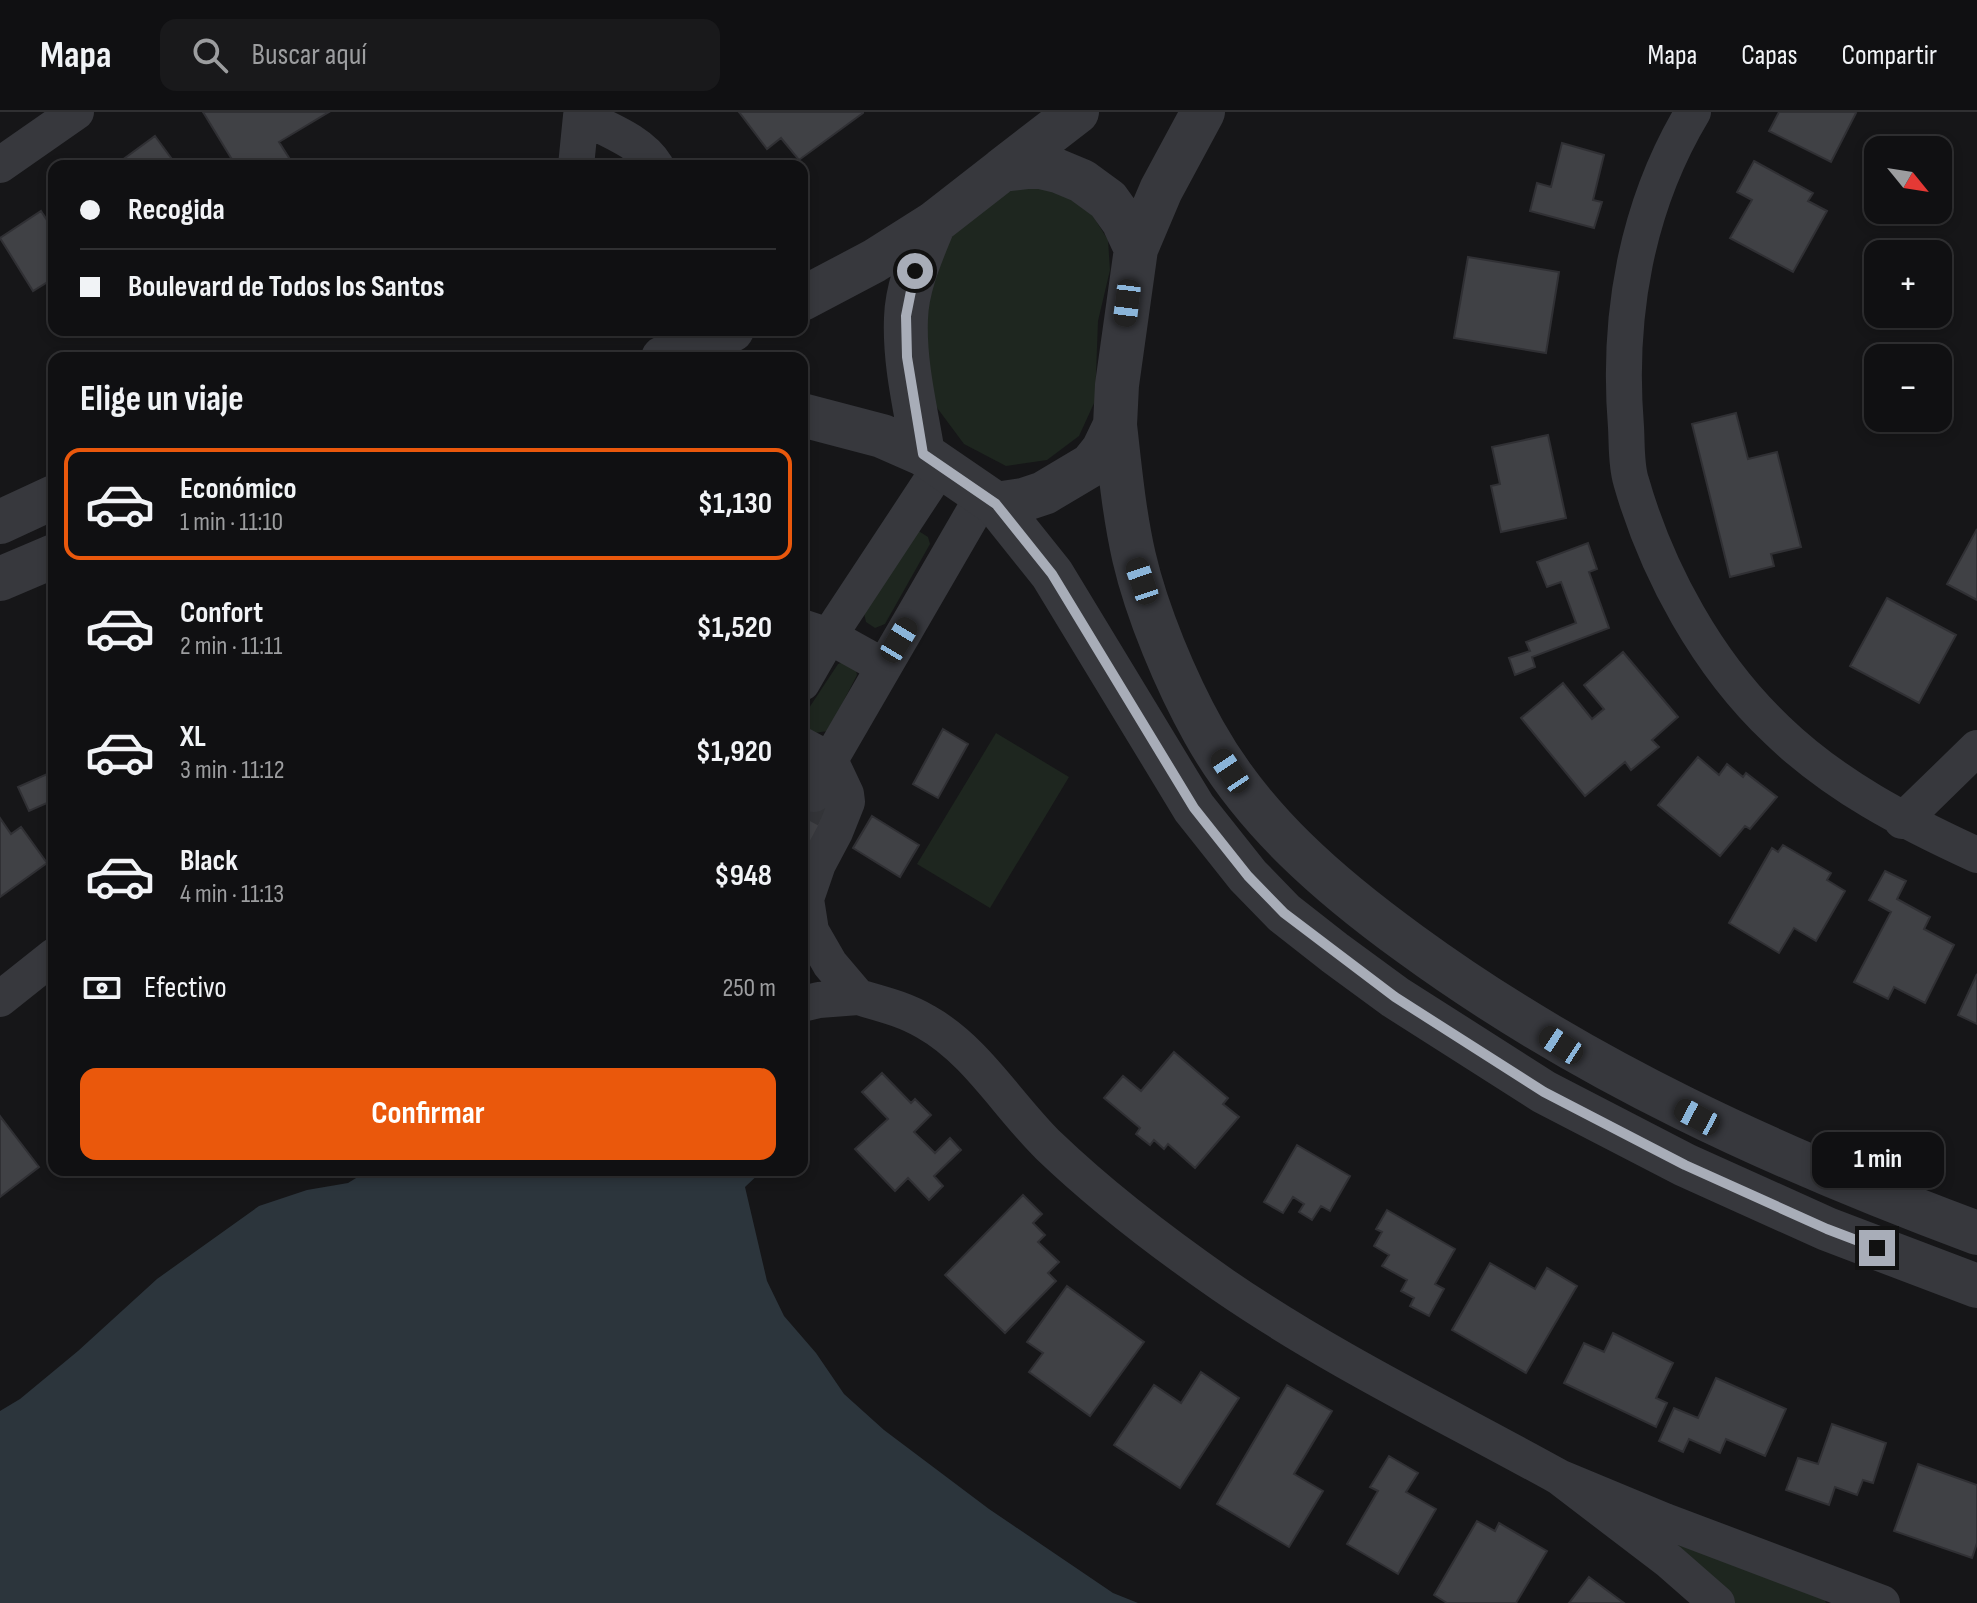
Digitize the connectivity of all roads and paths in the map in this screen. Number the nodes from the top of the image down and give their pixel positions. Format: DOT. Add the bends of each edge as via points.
graph roads {
  1 [pos="76,112"];
  2 [pos="1077,112"];
  3 [pos="1203,112"];
  4 [pos="1693,112"];
  5 [pos="580,114"];
  6 [pos="576,160"];
  7 [pos="650,160"];
  8 [pos="0,165"];
  9 [pos="1002,170"];
  10 [pos="934,223"];
  11 [pos="1136,249"];
  12 [pos="808,296"];
  13 [pos="717,336"];
  14 [pos="678,352"];
  15 [pos="808,417"];
  16 [pos="1115,425"];
  17 [pos="932,460"];
  18 [pos="48,500"];
  19 [pos="989,500"];
  20 [pos="0,522"];
  21 [pos="48,559"];
  22 [pos="0,579"];
  23 [pos="816,632"];
  24 [pos="808,661"];
  25 [pos="883,666"];
  26 [pos="1977,748"];
  27 [pos="816,753"];
  28 [pos="814,794"];
  29 [pos="1902,821"];
  30 [pos="1977,855"];
  31 [pos="808,893"];
  32 [pos="808,934"];
  33 [pos="48,961"];
  34 [pos="858,997"];
  35 [pos="0,999"];
  36 [pos="808,1003"];
  37 [pos="1977,1233"];
  38 [pos="1977,1286"];
  39 [pos="1559,1477"];
  40 [pos="1717,1603"];
  41 [pos="1882,1603"];
  1 -- 8 [label="street"];
  2 -- 9 [label="street"];
  3 -- 11 [label="street"];
  4 -- 29 [label="street" via="1648,207 1628,290 1622,381 1630,479 1658,559 1719,665 1776,730 1831,775"];
  5 -- 6 [label="street"];
  5 -- 7 [label="street" via="635,145"];
  9 -- 10 [label="street"];
  9 -- 11 [label="street" via="1037,166 1082,181 1108,200"];
  10 -- 12 [label="street"];
  10 -- 17 [label="street" via="915,271 906,316 907,357"];
  11 -- 16 [label="street"];
  13 -- 14 [label="street"];
  15 -- 17 [label="street" via="882,436"];
  16 -- 19 [label="street" via="1103,450 1082,471 1044,493"];
  16 -- 37 [label="street" via="1134,559 1175,677 1205,735 1242,789 1307,861 1433,961 1561,1045 1697,1117"];
  17 -- 19 [label="street"];
  17 -- 23 [label="street"];
  18 -- 20 [label="street"];
  19 -- 25 [label="street"];
  19 -- 38 [label="street" via="1052,574 1194,808 1284,913 1395,997 1544,1092 1671,1158 1827,1229"];
  21 -- 22 [label="street"];
  23 -- 24 [label="street"];
  23 -- 25 [label="street"];
  25 -- 27 [label="street"];
  26 -- 29 [label="street"];
  27 -- 28 [label="street"];
  27 -- 31 [label="street" via="842,783 847,802"];
  29 -- 30 [label="street"];
  32 -- 34 [label="street"];
  33 -- 35 [label="street"];
  34 -- 36 [label="street"];
  34 -- 39 [label="street" via="900,1009 954,1042 1049,1146 1223,1285"];
  39 -- 40 [label="street"];
  39 -- 41 [label="street"];
}
